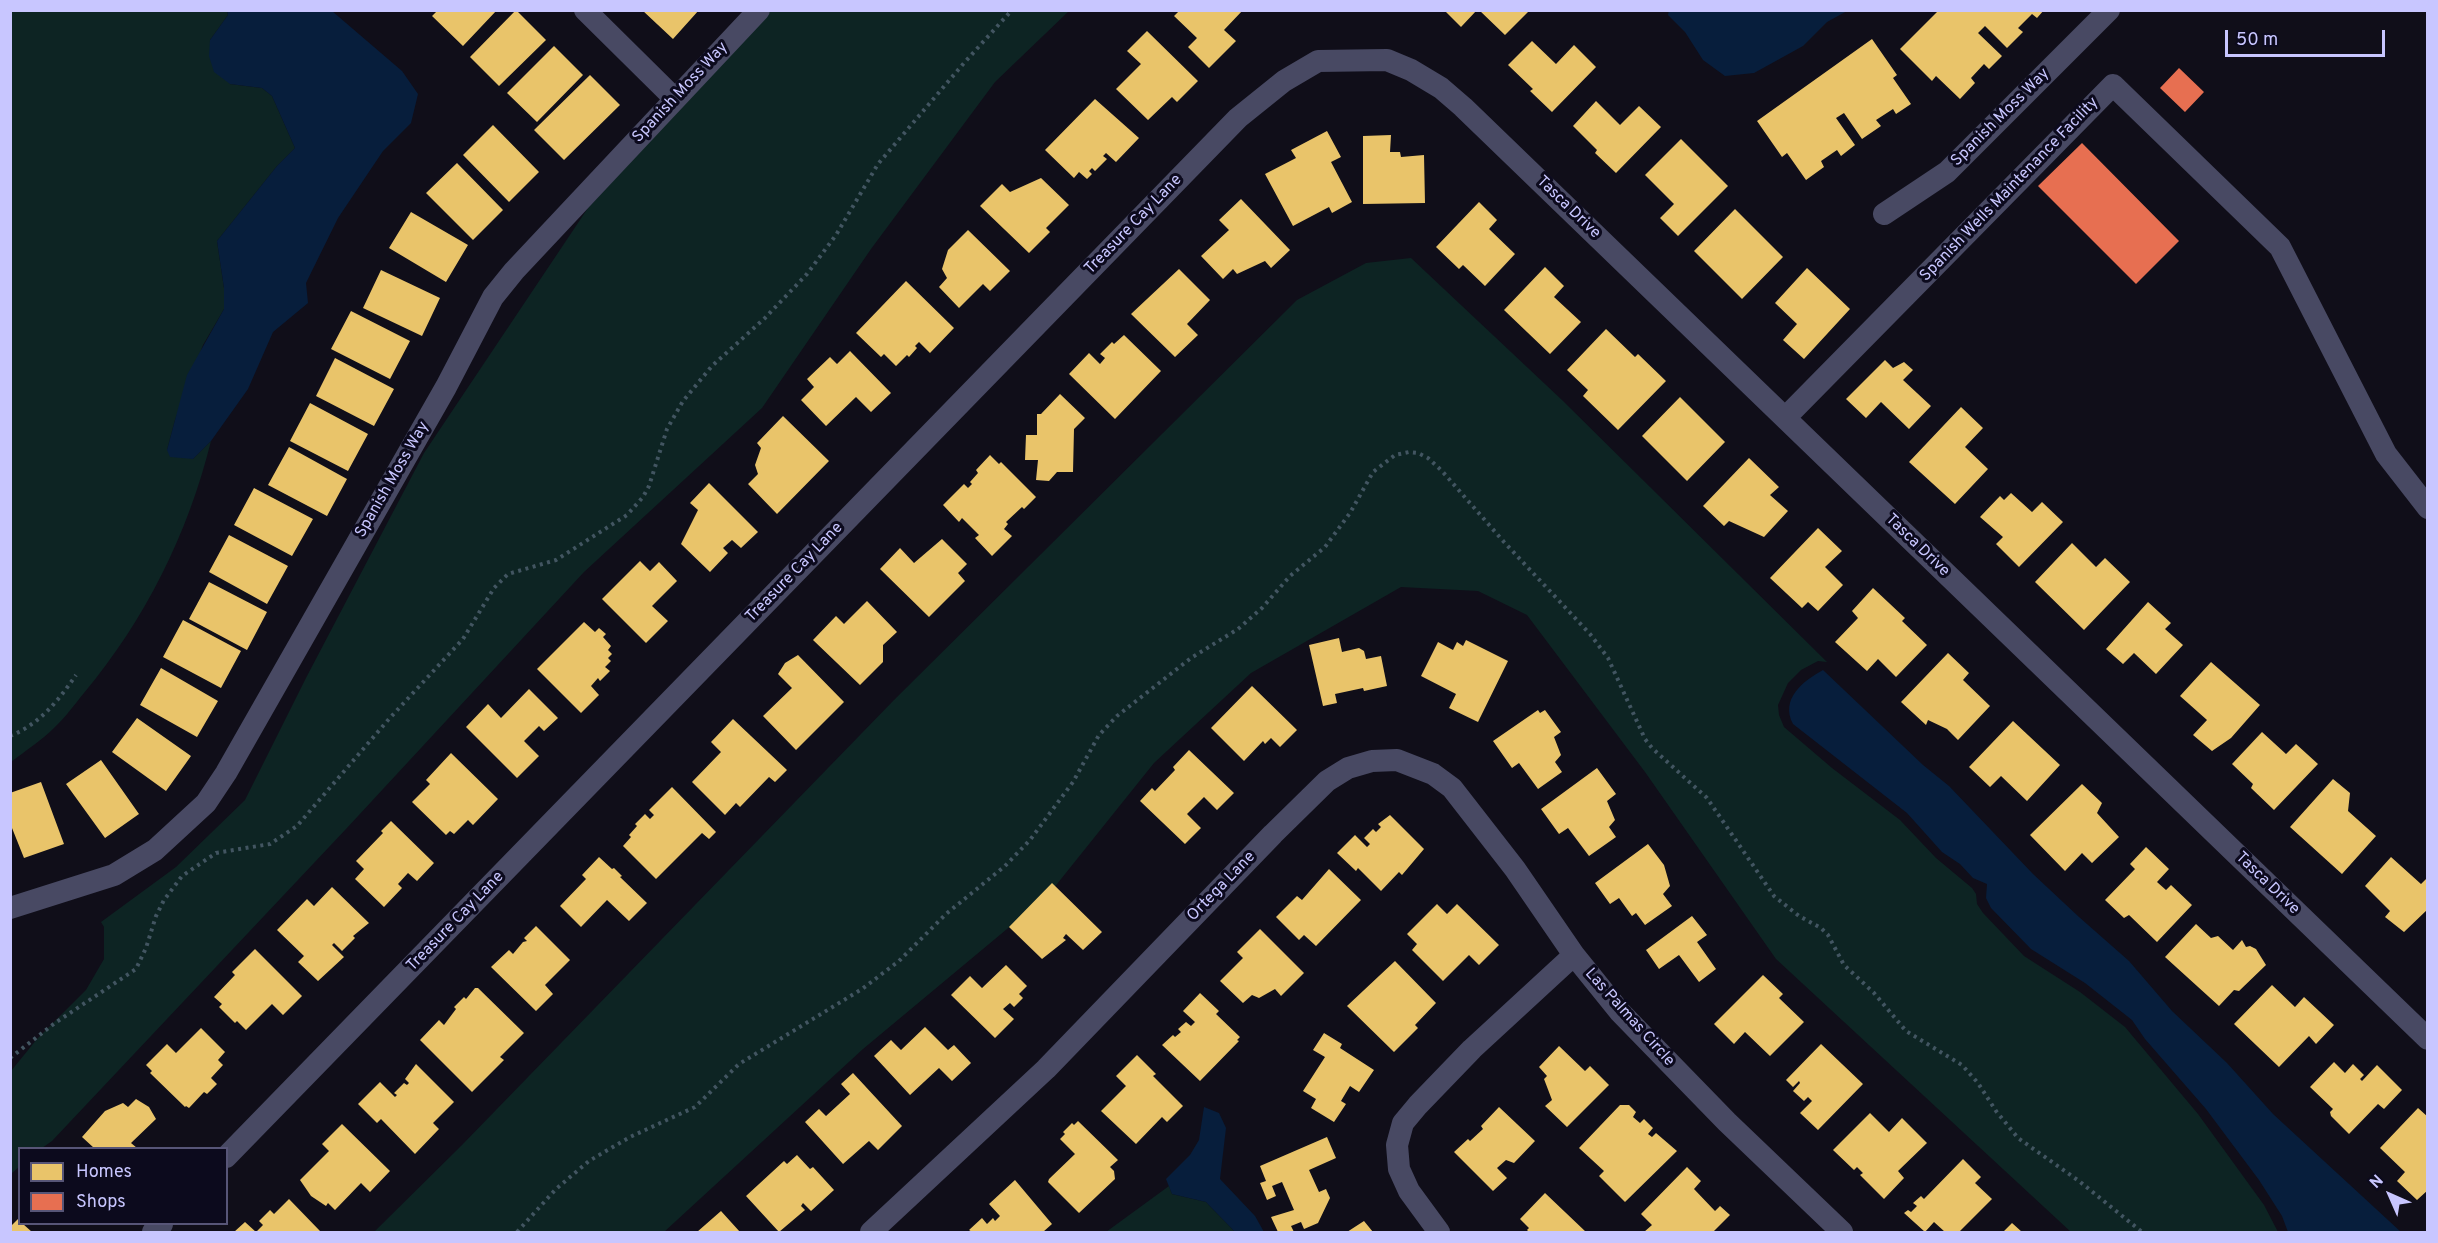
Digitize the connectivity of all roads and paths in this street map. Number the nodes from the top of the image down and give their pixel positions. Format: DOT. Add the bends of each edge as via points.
graph roads {
  1 [pos="585,10"];
  2 [pos="759,10"];
  3 [pos="1012,10"];
  4 [pos="2109,10"];
  5 [pos="1399,65"];
  6 [pos="675,99"];
  7 [pos="1884,214"];
  8 [pos="1785,418"];
  9 [pos="2427,508"];
  10 [pos="76,675"];
  11 [pos="10,736"];
  12 [pos="10,908"];
  13 [pos="1574,955"];
  14 [pos="2427,1039"];
  15 [pos="10,1058"];
  16 [pos="228,1155"];
  17 [pos="517,1233"];
  18 [pos="871,1233"];
  19 [pos="1439,1233"];
  20 [pos="1842,1233"];
  21 [pos="2142,1233"];
  1 -- 6 [label="street"];
  2 -- 6 [label="street, Spanish Moss Way"];
  3 -- 15 [label="path" via="878,164 836,235 807,274 712,366 683,401 667,429 649,486 635,508 556,560 508,574 494,588 463,639 297,826 270,844 216,853 182,876 156,916 136,969"];
  4 -- 7 [label="street, Spanish Moss Way" via="1947,172"];
  5 -- 8 [label="street, Tasca Drive" via="1441,88 1463,107"];
  5 -- 16 [label="street, Treasure Cay Lane" via="1387,60 1318,61 1284,81 1238,118"];
  6 -- 12 [label="street, Spanish Moss Way" via="493,297 446,387 206,803 155,850 114,875"];
  8 -- 9 [label="street, Spanish Wells Maintenance Facility" via="2113,85 2280,248 2386,454"];
  8 -- 14 [label="street, Tasca Drive"];
  10 -- 11 [label="path" via="44,715"];
  13 -- 18 [label="street, Ortega Lane" via="1515,869 1452,788 1433,774 1398,760 1372,761 1348,768 1327,781 1046,1069"];
  13 -- 19 [label="street, Las Palmas Circle" via="1472,1049 1403,1123 1397,1145 1399,1169 1409,1191"];
  13 -- 20 [label="street, Las Palmas Circle" via="1620,1012"];
  17 -- 21 [label="path" via="542,1202 589,1161 695,1107 740,1064 886,972 1030,840 1073,782 1099,735 1117,716 1191,658 1249,620 1290,576 1325,547 1373,471 1395,455 1409,452 1428,458 1442,471 1590,634 1608,658 1645,739 1707,798 1774,896 1821,928 1844,965 1906,1030 1962,1065 2018,1138 2079,1180"];
}
